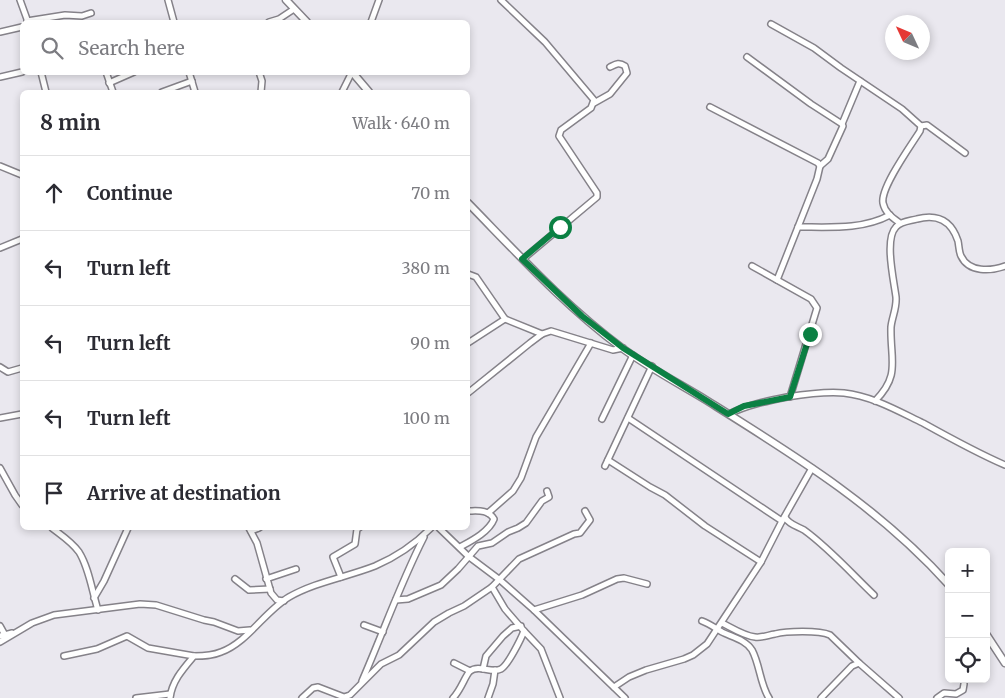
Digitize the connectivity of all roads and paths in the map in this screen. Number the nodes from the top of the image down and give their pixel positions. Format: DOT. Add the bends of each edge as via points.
graph roads {
  1 [pos="20,0"];
  2 [pos="168,0"];
  3 [pos="286,0"];
  4 [pos="379,0"];
  5 [pos="501,0"];
  6 [pos="294,9"];
  7 [pos="91,13"];
  8 [pos="27,20"];
  9 [pos="39,20"];
  10 [pos="173,20"];
  11 [pos="276,20"];
  12 [pos="305,20"];
  13 [pos="372,20"];
  14 [pos="771,24"];
  15 [pos="20,27"];
  16 [pos="0,32"];
  17 [pos="747,57"];
  18 [pos="610,67"];
  19 [pos="20,72"];
  20 [pos="42,75"];
  21 [pos="107,75"];
  22 [pos="127,75"];
  23 [pos="190,75"];
  24 [pos="259,75"];
  25 [pos="351,75"];
  26 [pos="354,75"];
  27 [pos="0,77"];
  28 [pos="192,81"];
  29 [pos="860,81"];
  30 [pos="110,83"];
  31 [pos="46,90"];
  32 [pos="112,90"];
  33 [pos="167,90"];
  34 [pos="194,90"];
  35 [pos="261,90"];
  36 [pos="343,90"];
  37 [pos="367,90"];
  38 [pos="594,103"];
  39 [pos="710,107"];
  40 [pos="842,124"];
  41 [pos="921,126"];
  42 [pos="966,153"];
  43 [pos="0,166"];
  44 [pos="820,166"];
  45 [pos="20,174"];
  46 [pos="470,205"];
  47 [pos="890,216"];
  48 [pos="900,223"];
  49 [pos="798,227"];
  50 [pos="20,240"];
  51 [pos="0,248"];
  52 [pos="522,259"];
  53 [pos="752,266"];
  54 [pos="1005,266"];
  55 [pos="470,275"];
  56 [pos="777,280"];
  57 [pos="505,319"];
  58 [pos="542,334"];
  59 [pos="470,342"];
  60 [pos="591,343"];
  61 [pos="623,348"];
  62 [pos="633,355"];
  63 [pos="652,366"];
  64 [pos="0,367"];
  65 [pos="20,369"];
  66 [pos="470,391"];
  67 [pos="790,397"];
  68 [pos="875,401"];
  69 [pos="20,414"];
  70 [pos="728,414"];
  71 [pos="0,418"];
  72 [pos="628,418"];
  73 [pos="602,419"];
  74 [pos="608,460"];
  75 [pos="1005,465"];
  76 [pos="606,466"];
  77 [pos="0,468"];
  78 [pos="812,468"];
  79 [pos="546,491"];
  80 [pos="20,502"];
  81 [pos="470,511"];
  82 [pos="586,511"];
  83 [pos="488,513"];
  84 [pos="783,519"];
  85 [pos="55,530"];
  86 [pos="127,530"];
  87 [pos="250,530"];
  88 [pos="357,530"];
  89 [pos="428,530"];
  90 [pos="441,530"];
  91 [pos="426,532"];
  92 [pos="460,547"];
  93 [pos="468,556"];
  94 [pos="761,562"];
  95 [pos="296,569"];
  96 [pos="341,577"];
  97 [pos="235,579"];
  98 [pos="266,579"];
  99 [pos="500,580"];
  100 [pos="945,581"];
  101 [pos="647,584"];
  102 [pos="492,588"];
  103 [pos="270,589"];
  104 [pos="874,595"];
  105 [pos="94,598"];
  106 [pos="396,600"];
  107 [pos="284,601"];
  108 [pos="98,610"];
  109 [pos="534,610"];
  110 [pos="702,621"];
  111 [pos="722,623"];
  112 [pos="364,625"];
  113 [pos="0,626"];
  114 [pos="522,629"];
  115 [pos="718,629"];
  116 [pos="251,630"];
  117 [pos="383,632"];
  118 [pos="16,633"];
  119 [pos="3,635"];
  120 [pos="989,638"];
  121 [pos="0,642"];
  122 [pos="64,656"];
  123 [pos="194,656"];
  124 [pos="454,663"];
  125 [pos="859,663"];
  126 [pos="1005,663"];
  127 [pos="483,669"];
  128 [pos="495,670"];
  129 [pos="470,671"];
  130 [pos="964,684"];
  131 [pos="360,685"];
  132 [pos="614,687"];
  133 [pos="170,696"];
  134 [pos="350,697"];
  135 [pos="136,698"];
  136 [pos="302,698"];
  137 [pos="453,698"];
  138 [pos="488,698"];
  139 [pos="560,698"];
  140 [pos="625,698"];
  141 [pos="769,698"];
  142 [pos="821,698"];
  143 [pos="899,698"];
  144 [pos="936,698"];
  1 -- 8 [label="street"];
  2 -- 10 [label="street"];
  3 -- 6 [label="main road"];
  4 -- 13 [label="street"];
  5 -- 38 [label="street" via="545,42"];
  6 -- 11 [label="street"];
  6 -- 12 [label="main road"];
  7 -- 9 [label="street"];
  14 -- 29 [label="street" via="814,48"];
  15 -- 16 [label="street"];
  17 -- 40 [label="street"];
  18 -- 38 [label="street" via="622,64 627,73 610,94"];
  19 -- 27 [label="street"];
  20 -- 31 [label="street"];
  21 -- 30 [label="street"];
  22 -- 30 [label="street"];
  23 -- 28 [label="street"];
  24 -- 35 [label="street"];
  25 -- 36 [label="street"];
  26 -- 37 [label="main road"];
  28 -- 33 [label="street"];
  28 -- 34 [label="street"];
  29 -- 40 [label="street"];
  29 -- 41 [label="street"];
  30 -- 32 [label="street"];
  38 -- 52 [label="street" via="559,136 597,192 597,197"];
  39 -- 44 [label="street"];
  40 -- 44 [label="street" via="828,159"];
  41 -- 42 [label="street" via="927,126"];
  41 -- 47 [label="street" via="883,196"];
  43 -- 45 [label="street"];
  44 -- 49 [label="street"];
  46 -- 52 [label="main road"];
  47 -- 48 [label="street"];
  47 -- 49 [label="street" via="870,224"];
  48 -- 54 [label="street" via="928,216 938,217 955,234 962,257 969,264 981,270"];
  48 -- 68 [label="street" via="892,235 890,258 896,298 891,326 893,368 887,386"];
  49 -- 56 [label="street"];
  50 -- 51 [label="street"];
  52 -- 61 [label="main road" via="582,316"];
  53 -- 56 [label="street"];
  55 -- 57 [label="street" via="476,277"];
  56 -- 67 [label="street" via="811,299 817,308"];
  57 -- 58 [label="street"];
  57 -- 59 [label="street"];
  58 -- 60 [label="street" via="551,331"];
  58 -- 66 [label="street"];
  60 -- 61 [label="street" via="613,350"];
  60 -- 83 [label="street" via="536,437 521,478 513,491"];
  61 -- 62 [label="main road"];
  62 -- 63 [label="main road"];
  62 -- 73 [label="street"];
  63 -- 70 [label="main road"];
  63 -- 72 [label="street"];
  64 -- 65 [label="street" via="8,372"];
  67 -- 68 [label="street" via="824,392 845,393"];
  67 -- 70 [label="street" via="744,406"];
  68 -- 75 [label="street"];
  69 -- 71 [label="street"];
  70 -- 78 [label="main road"];
  72 -- 74 [label="street"];
  72 -- 84 [label="street"];
  74 -- 76 [label="street"];
  74 -- 94 [label="street" via="666,495 705,526"];
  77 -- 80 [label="street"];
  78 -- 84 [label="street"];
  78 -- 100 [label="main road" via="885,522"];
  79 -- 93 [label="street" via="549,497 542,501 526,523 492,543 478,546"];
  81 -- 83 [label="street"];
  82 -- 99 [label="street" via="590,520 580,533 519,559"];
  83 -- 92 [label="street" via="494,519 492,522 476,538"];
  84 -- 94 [label="street"];
  84 -- 104 [label="street" via="804,530"];
  85 -- 105 [label="street" via="78,551"];
  86 -- 105 [label="street"];
  87 -- 98 [label="street"];
  88 -- 96 [label="street" via="355,544 333,557"];
  89 -- 91 [label="street"];
  90 -- 92 [label="street"];
  91 -- 96 [label="street" via="419,540 376,566"];
  91 -- 106 [label="street"];
  92 -- 93 [label="street"];
  93 -- 99 [label="street"];
  93 -- 106 [label="street" via="441,585 413,597"];
  94 -- 111 [label="street"];
  95 -- 98 [label="street"];
  96 -- 107 [label="street"];
  97 -- 103 [label="street" via="249,590"];
  98 -- 103 [label="street"];
  99 -- 102 [label="street"];
  99 -- 109 [label="street"];
  101 -- 109 [label="street" via="616,579 582,595"];
  102 -- 114 [label="street"];
  102 -- 131 [label="street" via="442,616 399,655 381,664"];
  103 -- 107 [label="street" via="277,600"];
  105 -- 108 [label="street"];
  106 -- 117 [label="street"];
  107 -- 116 [label="street"];
  108 -- 116 [label="street" via="148,604 238,631"];
  108 -- 118 [label="street" via="54,615"];
  109 -- 132 [label="street"];
  110 -- 115 [label="street"];
  111 -- 115 [label="street"];
  111 -- 125 [label="street" via="756,637 777,633 826,633"];
  112 -- 117 [label="street"];
  113 -- 119 [label="street"];
  114 -- 127 [label="street" via="512,628 503,636 486,656"];
  114 -- 128 [label="street" via="504,667"];
  114 -- 139 [label="street" via="541,649"];
  115 -- 132 [label="street" via="693,655 646,670"];
  115 -- 141 [label="street" via="752,650"];
  116 -- 123 [label="street" via="222,652"];
  117 -- 131 [label="street"];
  118 -- 119 [label="street"];
  118 -- 121 [label="street"];
  120 -- 126 [label="main road"];
  122 -- 123 [label="street" via="97,649 127,636 148,648"];
  123 -- 133 [label="street" via="176,679"];
  124 -- 129 [label="street"];
  125 -- 142 [label="street" via="852,666"];
  125 -- 143 [label="street"];
  127 -- 128 [label="street"];
  127 -- 129 [label="street"];
  128 -- 138 [label="street"];
  129 -- 137 [label="street"];
  130 -- 144 [label="street" via="963,690 956,694 944,693"];
  131 -- 134 [label="street"];
  132 -- 140 [label="street"];
  133 -- 135 [label="street"];
  134 -- 136 [label="street" via="318,687"];
}
